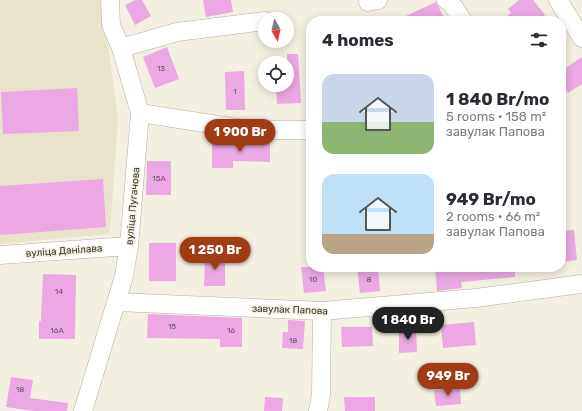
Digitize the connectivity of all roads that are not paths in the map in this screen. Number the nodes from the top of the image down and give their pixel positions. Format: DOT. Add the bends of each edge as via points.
graph roads {
  1 [pos="110,0"];
  2 [pos="446,0"];
  3 [pos="558,0"];
  4 [pos="459,16"];
  5 [pos="258,22"];
  6 [pos="582,38"];
  7 [pos="121,48"];
  8 [pos="140,112"];
  9 [pos="306,130"];
  10 [pos="129,246"];
  11 [pos="0,255"];
  12 [pos="582,284"];
  13 [pos="117,302"];
  14 [pos="322,311"];
  15 [pos="83,411"];
  16 [pos="318,411"];
  1 -- 7 [label="street, вуліца Пугачова" via="110,25"];
  2 -- 4 [label="street"];
  3 -- 6 [label="street"];
  5 -- 7 [label="street" via="177,32"];
  7 -- 8 [label="street, вуліца Пугачова"];
  8 -- 9 [label="street" via="250,130"];
  8 -- 10 [label="street, вуліца Пугачова"];
  10 -- 11 [label="street, вуліца Данілава"];
  10 -- 13 [label="street, вуліца Пугачова"];
  12 -- 14 [label="street, завулак Папова" via="476,298"];
  13 -- 14 [label="street, завулак Папова"];
  13 -- 15 [label="street, вуліца Пугачова"];
  14 -- 16 [label="street" via="321,394"];
}
